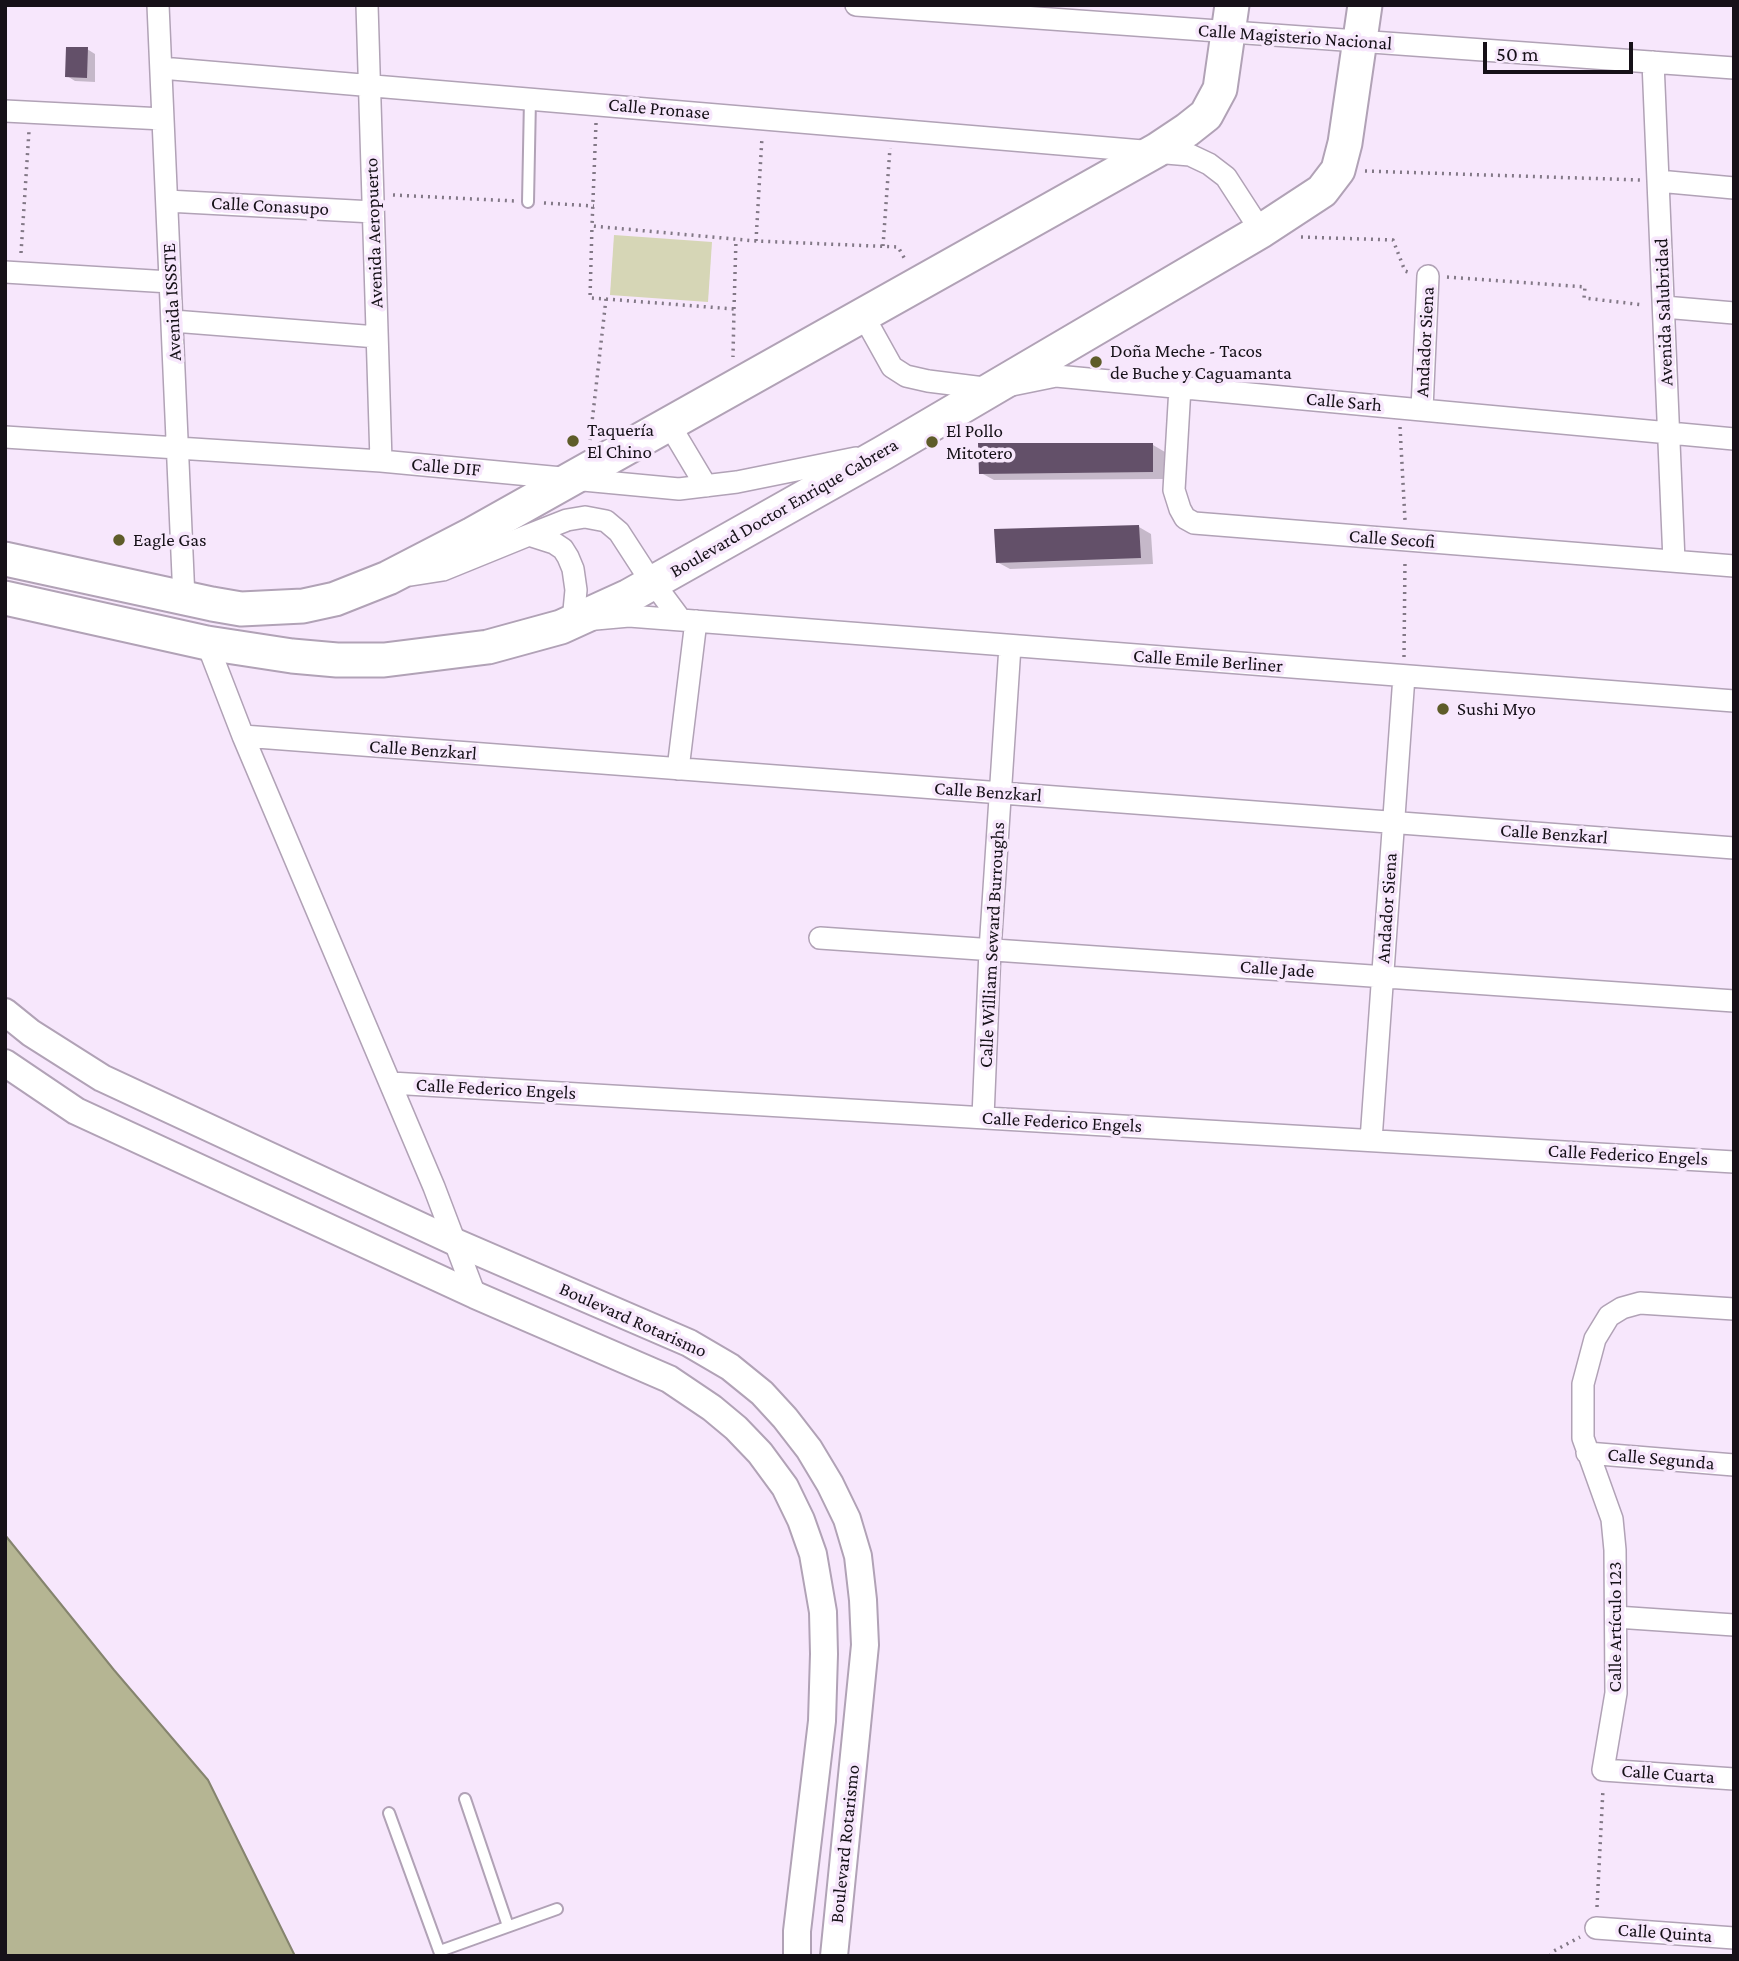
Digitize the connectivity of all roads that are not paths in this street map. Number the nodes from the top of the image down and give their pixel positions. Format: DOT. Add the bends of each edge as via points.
graph roads {
  1 [pos="158,5"];
  2 [pos="367,5"];
  3 [pos="856,5"];
  4 [pos="1365,5"];
  5 [pos="1230,18"];
  6 [pos="1361,42"];
  7 [pos="1653,62"];
  8 [pos="161,68"];
  9 [pos="1734,68"];
  10 [pos="370,86"];
  11 [pos="530,99"];
  12 [pos="5,111"];
  13 [pos="163,119"];
  14 [pos="1157,150"];
  15 [pos="1658,181"];
  16 [pos="1734,188"];
  17 [pos="167,201"];
  18 [pos="528,202"];
  19 [pos="373,203"];
  20 [pos="1261,231"];
  21 [pos="12,273"];
  22 [pos="1428,276"];
  23 [pos="170,282"];
  24 [pos="1664,307"];
  25 [pos="1734,313"];
  26 [pos="863,316"];
  27 [pos="173,321"];
  28 [pos="377,337"];
  29 [pos="1180,387"];
  30 [pos="992,389"];
  31 [pos="1422,409"];
  32 [pos="669,424"];
  33 [pos="1669,433"];
  34 [pos="5,437"];
  35 [pos="1734,439"];
  36 [pos="178,448"];
  37 [pos="883,453"];
  38 [pos="381,461"];
  39 [pos="582,473"];
  40 [pos="706,486"];
  41 [pos="529,535"];
  42 [pos="5,559"];
  43 [pos="1674,561"];
  44 [pos="1734,566"];
  45 [pos="388,578"];
  46 [pos="653,583"];
  47 [pos="5,598"];
  48 [pos="184,599"];
  49 [pos="689,620"];
  50 [pos="572,621"];
  51 [pos="207,643"];
  52 [pos="1010,646"];
  53 [pos="1404,676"];
  54 [pos="1734,701"];
  55 [pos="243,736"];
  56 [pos="678,769"];
  57 [pos="1000,793"];
  58 [pos="1393,822"];
  59 [pos="1734,848"];
  60 [pos="820,938"];
  61 [pos="990,950"];
  62 [pos="1383,976"];
  63 [pos="1734,1001"];
  64 [pos="5,1012"];
  65 [pos="5,1063"];
  66 [pos="391,1083"];
  67 [pos="983,1118"];
  68 [pos="1371,1140"];
  69 [pos="1734,1161"];
  70 [pos="348,1192"];
  71 [pos="354,1240"];
  72 [pos="455,1242"];
  73 [pos="475,1295"];
  74 [pos="1734,1309"];
  75 [pos="1587,1453"];
  76 [pos="1734,1465"];
  77 [pos="1616,1617"];
  78 [pos="1734,1625"];
  79 [pos="1603,1770"];
  80 [pos="1734,1779"];
  81 [pos="465,1799"];
  82 [pos="389,1812"];
  83 [pos="556,1909"];
  84 [pos="508,1926"];
  85 [pos="1596,1928"];
  86 [pos="1734,1938"];
  87 [pos="441,1953"];
  88 [pos="797,1956"];
  89 [pos="834,1956"];
  1 -- 8 [label="street, Avenida ISSSTE"];
  2 -- 10 [label="street, Avenida Aeropuerto"];
  3 -- 5 [label="street, Calle Magisterio Nacional"];
  4 -- 6 [label="main road, Boulevard Doctor Enrique Cabrera"];
  5 -- 6 [label="street, Calle Magisterio Nacional"];
  5 -- 14 [label="main road" via="1220,89 1206,115"];
  6 -- 7 [label="street, Calle Magisterio Nacional"];
  6 -- 20 [label="main road, Boulevard Doctor Enrique Cabrera" via="1338,170 1322,191"];
  7 -- 9 [label="street, Calle Magisterio Nacional"];
  7 -- 15 [label="street, Avenida Salubridad"];
  8 -- 10 [label="street, Calle Pronase"];
  8 -- 13 [label="street, Avenida ISSSTE"];
  10 -- 11 [label="street, Calle Pronase"];
  10 -- 19 [label="street, Avenida Aeropuerto"];
  11 -- 14 [label="street, Calle Pronase"];
  11 -- 18 [label="lane"];
  12 -- 13 [label="street"];
  13 -- 17 [label="street, Avenida ISSSTE"];
  14 -- 20 [label="street, Calle Pronase" via="1190,155 1226,177"];
  14 -- 26 [label="main road"];
  15 -- 16 [label="street"];
  15 -- 24 [label="street, Avenida Salubridad"];
  17 -- 19 [label="street, Calle Conasupo"];
  17 -- 23 [label="street, Avenida ISSSTE"];
  19 -- 28 [label="street, Avenida Aeropuerto"];
  20 -- 30 [label="main road, Boulevard Doctor Enrique Cabrera"];
  21 -- 23 [label="street"];
  22 -- 31 [label="street, Andador Siena"];
  23 -- 27 [label="street, Avenida ISSSTE"];
  24 -- 25 [label="street"];
  24 -- 33 [label="street, Avenida Salubridad"];
  26 -- 30 [label="street, Calle Sarh" via="892,367 906,376"];
  26 -- 32 [label="main road"];
  27 -- 28 [label="street"];
  27 -- 36 [label="street, Avenida ISSSTE"];
  28 -- 38 [label="street, Avenida Aeropuerto"];
  29 -- 30 [label="street, Calle Sarh" via="1056,376"];
  29 -- 31 [label="street, Calle Sarh"];
  29 -- 43 [label="street, Calle Secofi" via="1174,490 1180,509 1194,523"];
  30 -- 37 [label="main road, Boulevard Doctor Enrique Cabrera"];
  31 -- 33 [label="street, Calle Sarh"];
  32 -- 39 [label="main road"];
  32 -- 40 [label="street"];
  33 -- 35 [label="street, Calle Sarh"];
  33 -- 43 [label="street, Avenida Salubridad"];
  34 -- 36 [label="street, Calle DIF"];
  36 -- 38 [label="street, Calle DIF"];
  36 -- 48 [label="street, Avenida ISSSTE"];
  37 -- 40 [label="street, Calle DIF"];
  37 -- 46 [label="main road, Boulevard Doctor Enrique Cabrera"];
  38 -- 39 [label="street, Calle DIF"];
  39 -- 40 [label="street, Calle DIF" via="679,489"];
  39 -- 45 [label="main road"];
  41 -- 45 [label="street" via="443,570"];
  41 -- 46 [label="street" via="576,519 606,521 619,532"];
  41 -- 50 [label="street" via="554,543 568,557 576,590"];
  42 -- 48 [label="main road"];
  43 -- 44 [label="street, Calle Secofi"];
  45 -- 48 [label="main road" via="335,600 303,606 241,608"];
  46 -- 49 [label="street"];
  46 -- 50 [label="main road, Boulevard Doctor Enrique Cabrera"];
  47 -- 51 [label="main road, Boulevard Doctor Enrique Cabrera"];
  49 -- 50 [label="street, Calle Emile Berliner" via="629,616"];
  49 -- 52 [label="street, Calle Emile Berliner"];
  49 -- 56 [label="street"];
  50 -- 51 [label="main road, Boulevard Doctor Enrique Cabrera" via="488,647 384,660 292,656"];
  51 -- 55 [label="street"];
  52 -- 53 [label="street, Calle Emile Berliner"];
  52 -- 57 [label="street, Calle William Seward Burroughs"];
  53 -- 54 [label="street, Calle Emile Berliner"];
  53 -- 58 [label="street, Andador Siena"];
  55 -- 56 [label="street, Calle Benzkarl"];
  55 -- 66 [label="street"];
  56 -- 57 [label="street, Calle Benzkarl"];
  57 -- 58 [label="street, Calle Benzkarl"];
  57 -- 61 [label="street, Calle William Seward Burroughs"];
  58 -- 59 [label="street, Calle Benzkarl"];
  58 -- 62 [label="street, Andador Siena"];
  60 -- 61 [label="street, Calle Jade"];
  61 -- 62 [label="street, Calle Jade"];
  61 -- 67 [label="street, Calle William Seward Burroughs"];
  62 -- 63 [label="street, Calle Jade"];
  62 -- 68 [label="street, Andador Siena"];
  64 -- 70 [label="street, Boulevard Rotarismo" via="102,1078"];
  65 -- 71 [label="street" via="76,1111"];
  66 -- 67 [label="street, Calle Federico Engels"];
  66 -- 72 [label="street"];
  67 -- 68 [label="street, Calle Federico Engels"];
  68 -- 69 [label="street, Calle Federico Engels"];
  70 -- 71 [label="street"];
  70 -- 72 [label="street, Boulevard Rotarismo"];
  71 -- 73 [label="street"];
  72 -- 73 [label="street"];
  72 -- 89 [label="street, Boulevard Rotarismo" via="689,1343 730,1367 785,1418 831,1483 858,1556 865,1645"];
  73 -- 88 [label="street" via="669,1379 737,1428 785,1487 813,1554 820,1585 824,1654 822,1721"];
  74 -- 75 [label="street, Calle Artículo 123" via="1640,1303 1609,1317 1595,1339 1583,1384"];
  75 -- 76 [label="street, Calle Segunda"];
  75 -- 77 [label="street, Calle Artículo 123" via="1612,1519"];
  77 -- 78 [label="street"];
  77 -- 79 [label="street, Calle Artículo 123" via="1616,1693"];
  79 -- 80 [label="street, Calle Cuarta"];
  81 -- 84 [label="lane"];
  82 -- 87 [label="lane"];
  83 -- 84 [label="lane"];
  84 -- 87 [label="lane"];
  85 -- 86 [label="street, Calle Quinta"];
}
